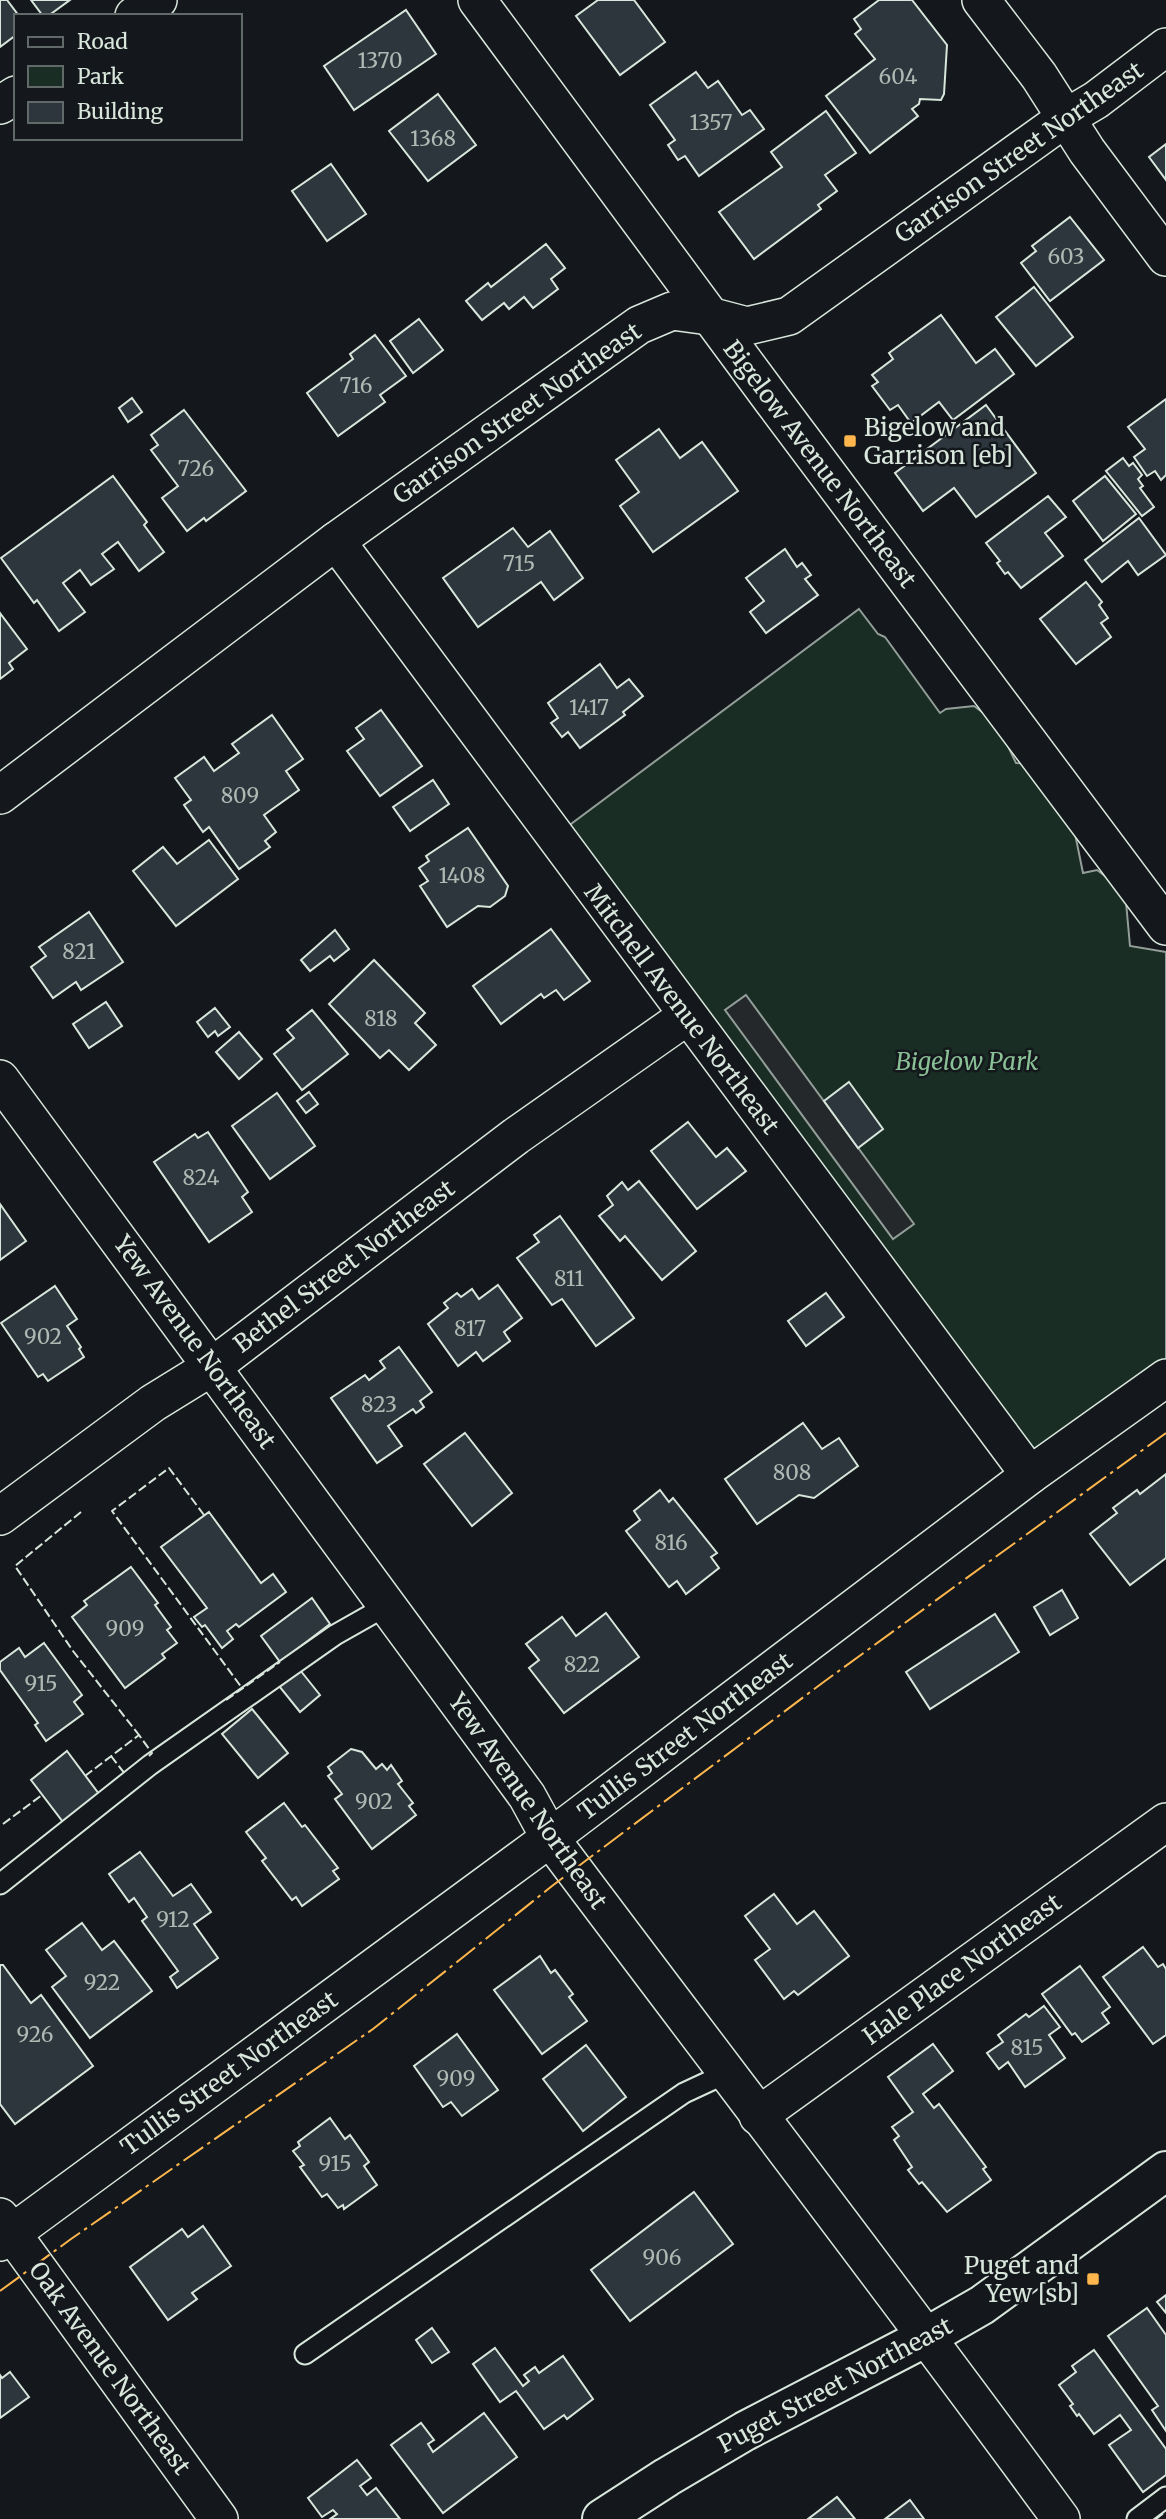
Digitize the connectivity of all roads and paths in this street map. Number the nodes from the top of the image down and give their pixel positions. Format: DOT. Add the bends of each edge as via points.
graph roads {
  1 [pos="158,0"];
  2 [pos="477,0"];
  3 [pos="981,0"];
  4 [pos="137,14"];
  5 [pos="1166,47"];
  6 [pos="1064,119"];
  7 [pos="1166,257"];
  8 [pos="709,316"];
  9 [pos="336,541"];
  10 [pos="0,794"];
  11 [pos="1166,926"];
  12 [pos="687,1016"];
  13 [pos="0,1079"];
  14 [pos="213,1366"];
  15 [pos="1166,1378"];
  16 [pos="1030,1475"];
  17 [pos="0,1516"];
  18 [pos="388,1605"];
  19 [pos="1166,1822"];
  20 [pos="550,1838"];
  21 [pos="0,1884"];
  22 [pos="727,2073"];
  23 [pos="758,2116"];
  24 [pos="1166,2171"];
  25 [pos="4,2231"];
  26 [pos="928,2336"];
  27 [pos="305,2354"];
  28 [pos="1166,2497"];
  29 [pos="219,2519"];
  30 [pos="603,2519"];
  31 [pos="1062,2519"];
  32 [pos="1137,2519"];
  1 -- 4 [label="street"];
  2 -- 8 [label="street, Bigelow Avenue Northeast"];
  3 -- 6 [label="street" via="1039,76"];
  5 -- 6 [label="street, Garrison Street Northeast"];
  6 -- 7 [label="street"];
  6 -- 8 [label="street, Garrison Street Northeast" via="789,316 747,326"];
  8 -- 9 [label="street, Garrison Street Northeast" via="672,311 639,325"];
  8 -- 11 [label="street, Bigelow Avenue Northeast"];
  9 -- 10 [label="street, Garrison Street Northeast"];
  9 -- 12 [label="street, Mitchell Avenue Northeast"];
  12 -- 14 [label="street, Bethel Street Northeast" via="516,1136"];
  12 -- 16 [label="street, Mitchell Avenue Northeast"];
  13 -- 14 [label="street, Yew Avenue Northeast"];
  14 -- 17 [label="street, Bethel Street Northeast" via="153,1403"];
  14 -- 18 [label="street, Yew Avenue Northeast"];
  15 -- 16 [label="street, Tullis Street Northeast"];
  16 -- 20 [label="street, Tullis Street Northeast"];
  18 -- 20 [label="street, Yew Avenue Northeast" via="527,1796"];
  18 -- 21 [label="lane" via="335,1635 150,1765"];
  19 -- 23 [label="street, Hale Place Northeast"];
  20 -- 22 [label="street, Yew Avenue Northeast"];
  20 -- 25 [label="street, Tullis Street Northeast"];
  22 -- 23 [label="street, Yew Avenue Northeast"];
  22 -- 27 [label="lane" via="684,2093"];
  23 -- 26 [label="street, Yew Avenue Northeast"];
  24 -- 26 [label="street, Puget Street Northeast" via="982,2305"];
  25 -- 29 [label="street, Oak Avenue Northeast"];
  26 -- 30 [label="street, Puget Street Northeast" via="746,2431"];
  26 -- 31 [label="street, Yew Avenue Northeast"];
  28 -- 32 [label="lane"];
}
